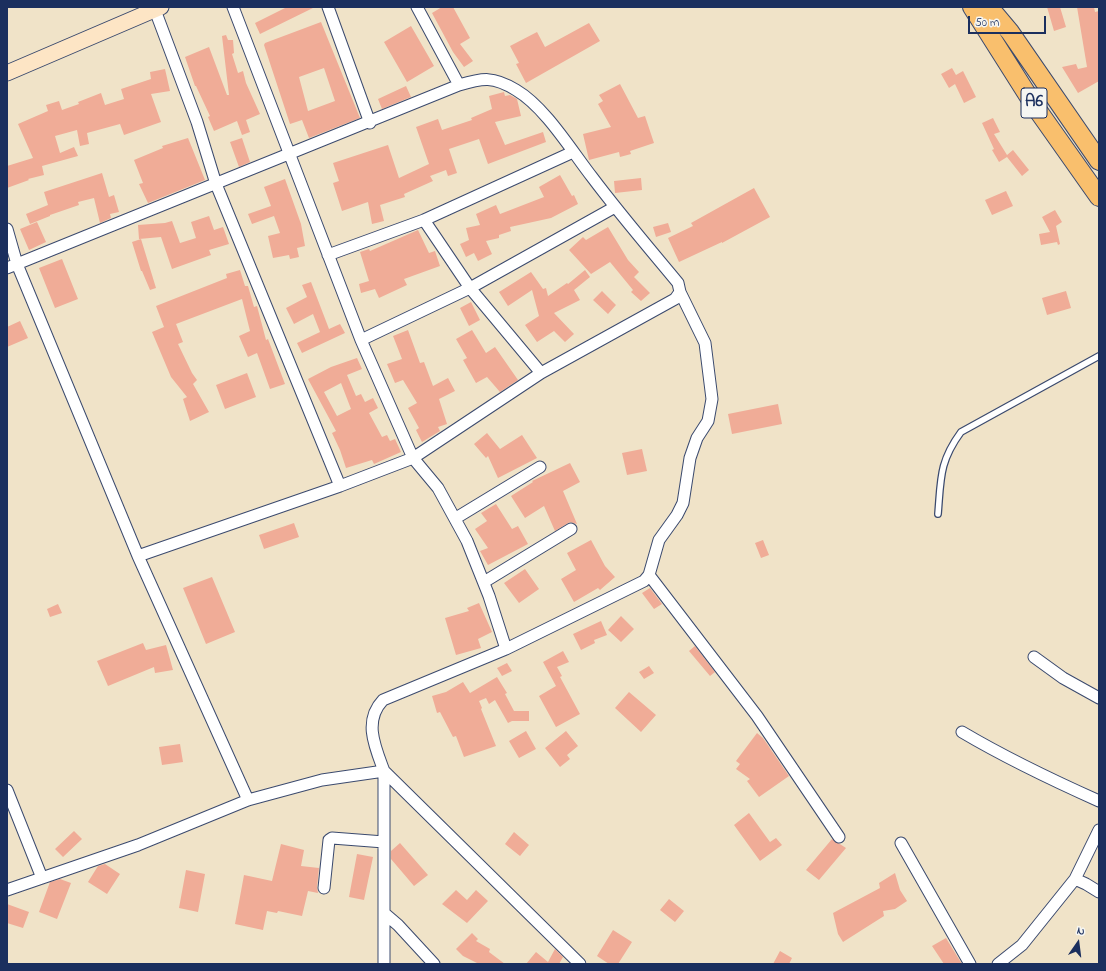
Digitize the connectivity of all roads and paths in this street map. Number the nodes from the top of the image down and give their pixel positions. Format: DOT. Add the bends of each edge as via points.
graph roads {
  1 [pos="234,7"];
  2 [pos="328,7"];
  3 [pos="417,7"];
  4 [pos="972,7"];
  5 [pos="989,7"];
  6 [pos="158,8"];
  7 [pos="7,73"];
  8 [pos="459,85"];
  9 [pos="370,123"];
  10 [pos="573,152"];
  11 [pos="290,155"];
  12 [pos="1099,161"];
  13 [pos="216,184"];
  14 [pos="1099,197"];
  15 [pos="615,207"];
  16 [pos="424,220"];
  17 [pos="7,229"];
  18 [pos="328,255"];
  19 [pos="12,266"];
  20 [pos="470,288"];
  21 [pos="680,292"];
  22 [pos="361,340"];
  23 [pos="1099,356"];
  24 [pos="542,373"];
  25 [pos="413,458"];
  26 [pos="540,467"];
  27 [pos="340,486"];
  28 [pos="938,514"];
  29 [pos="456,518"];
  30 [pos="571,529"];
  31 [pos="138,556"];
  32 [pos="649,575"];
  33 [pos="484,582"];
  34 [pos="506,648"];
  35 [pos="1034,657"];
  36 [pos="1099,698"];
  37 [pos="962,732"];
  38 [pos="384,771"];
  39 [pos="7,790"];
  40 [pos="248,800"];
  41 [pos="1099,801"];
  42 [pos="1099,830"];
  43 [pos="839,837"];
  44 [pos="384,842"];
  45 [pos="901,842"];
  46 [pos="42,878"];
  47 [pos="1075,879"];
  48 [pos="324,888"];
  49 [pos="7,890"];
  50 [pos="1099,892"];
  51 [pos="384,913"];
  52 [pos="384,964"];
  53 [pos="434,964"];
  54 [pos="580,964"];
  55 [pos="970,964"];
  56 [pos="998,964"];
  1 -- 11 [label="street"];
  2 -- 9 [label="street"];
  3 -- 8 [label="street"];
  4 -- 14 [label="highway, A6" via="1034,105"];
  5 -- 12 [label="highway, A6" via="1010,32"];
  6 -- 7 [label="main road"];
  6 -- 13 [label="street"];
  8 -- 9 [label="street"];
  8 -- 10 [label="street" via="484,78 516,90 537,106"];
  9 -- 11 [label="street"];
  10 -- 15 [label="street"];
  10 -- 16 [label="street"];
  11 -- 13 [label="street"];
  11 -- 18 [label="street"];
  13 -- 19 [label="street"];
  13 -- 27 [label="street"];
  15 -- 20 [label="street"];
  15 -- 21 [label="street" via="678,283"];
  16 -- 18 [label="street"];
  16 -- 20 [label="street"];
  17 -- 19 [label="street"];
  18 -- 22 [label="street"];
  19 -- 31 [label="street"];
  20 -- 22 [label="street"];
  20 -- 24 [label="street"];
  21 -- 24 [label="street" via="675,299"];
  21 -- 32 [label="street" via="705,343 712,399 708,421 697,438 690,458 683,503 659,540"];
  22 -- 25 [label="street"];
  23 -- 28 [label="lane" via="960,432 949,449 942,470"];
  24 -- 25 [label="street"];
  25 -- 27 [label="street"];
  25 -- 29 [label="street" via="438,488"];
  26 -- 29 [label="street"];
  27 -- 31 [label="street"];
  29 -- 33 [label="street"];
  30 -- 33 [label="street"];
  31 -- 40 [label="street"];
  32 -- 34 [label="street" via="644,581"];
  32 -- 43 [label="street" via="757,716"];
  33 -- 34 [label="street"];
  34 -- 38 [label="street" via="383,700 377,706 373,716 372,738"];
  35 -- 36 [label="street" via="1063,678"];
  37 -- 41 [label="street" via="1053,781"];
  38 -- 40 [label="street" via="322,780"];
  38 -- 44 [label="street"];
  38 -- 54 [label="street"];
  39 -- 46 [label="street"];
  40 -- 46 [label="street" via="138,845"];
  42 -- 47 [label="street"];
  44 -- 48 [label="street" via="332,838 329,840"];
  44 -- 51 [label="street"];
  45 -- 55 [label="street"];
  46 -- 49 [label="street"];
  47 -- 50 [label="street"];
  47 -- 56 [label="street" via="1022,945"];
  51 -- 52 [label="street"];
  51 -- 53 [label="street"];
}
